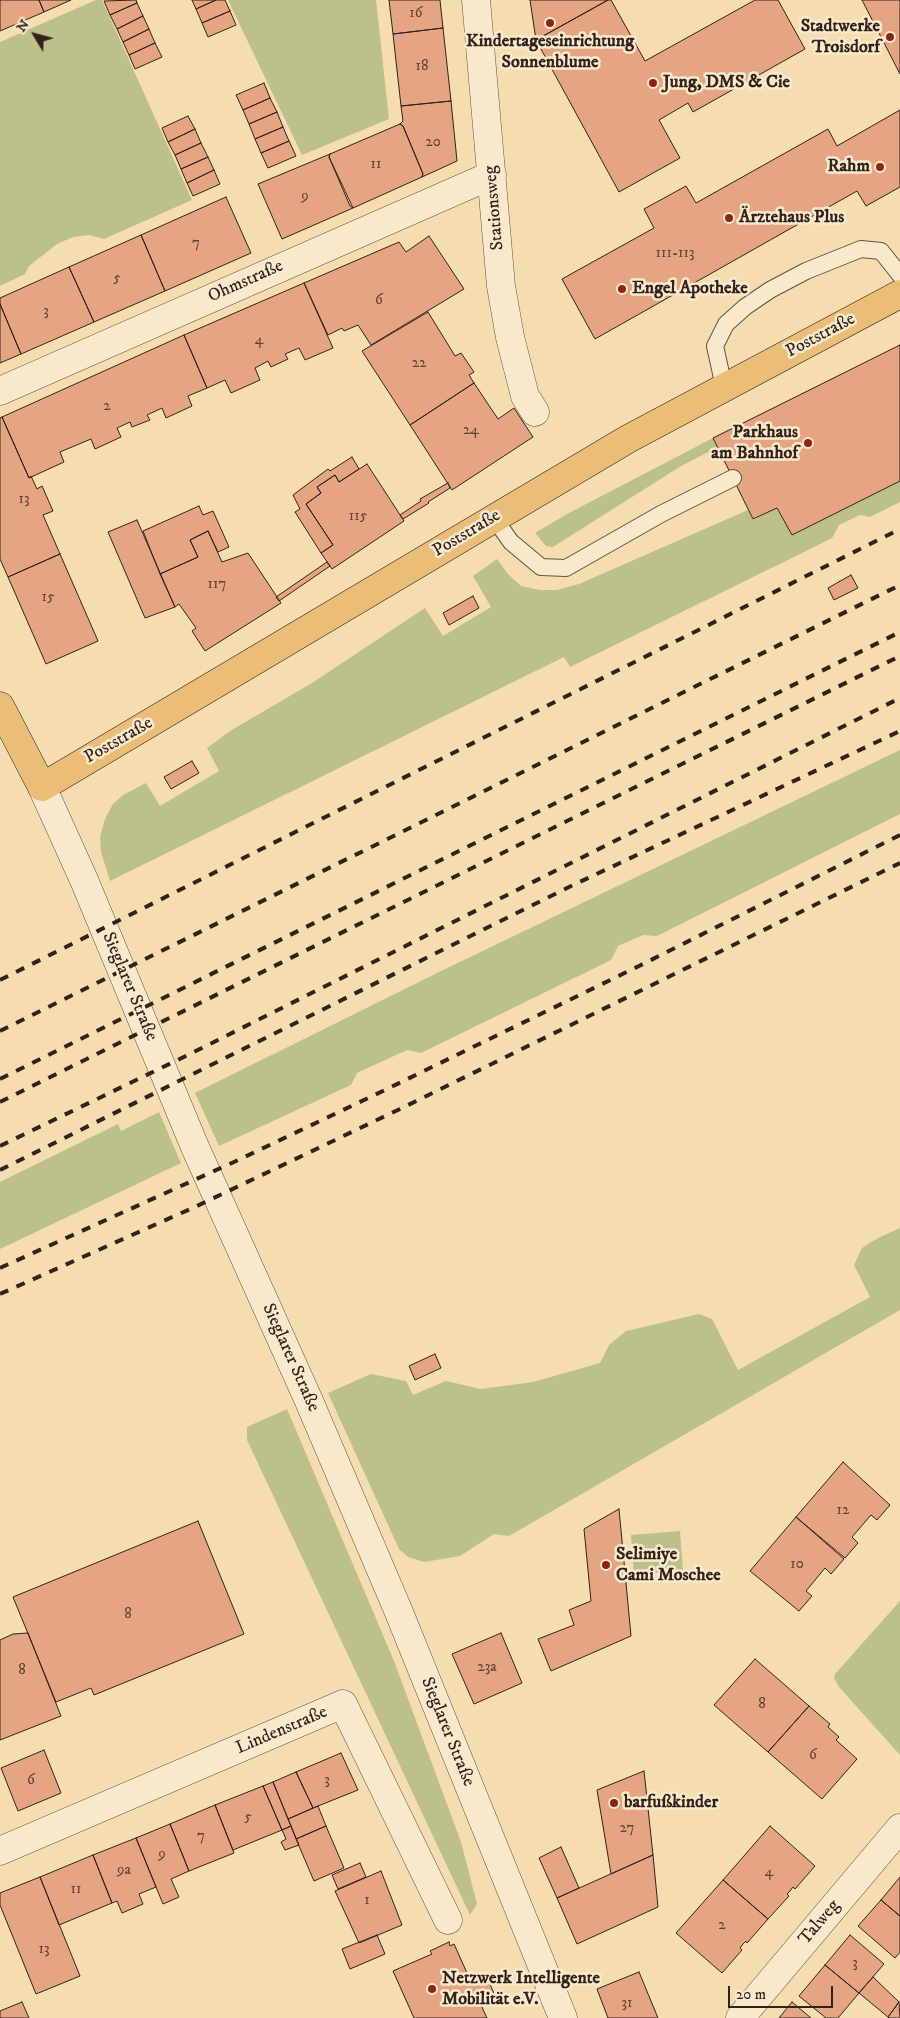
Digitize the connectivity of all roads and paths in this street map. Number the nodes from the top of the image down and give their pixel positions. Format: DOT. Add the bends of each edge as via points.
graph roads {
  1 [pos="476,0"];
  2 [pos="492,175"];
  3 [pos="900,274"];
  4 [pos="900,294"];
  5 [pos="724,388"];
  6 [pos="0,391"];
  7 [pos="535,412"];
  8 [pos="733,478"];
  9 [pos="494,518"];
  10 [pos="0,706"];
  11 [pos="42,787"];
  12 [pos="900,1828"];
  13 [pos="0,1851"];
  14 [pos="448,1920"];
  15 [pos="563,2018"];
  16 [pos="740,2018"];
  1 -- 2 [label="street, Stationsweg"];
  2 -- 6 [label="street, Ohmstraße"];
  2 -- 7 [label="street, Stationsweg" via="510,337 525,396"];
  3 -- 5 [label="lane" via="881,251 861,249 770,290 726,324 716,346"];
  4 -- 5 [label="main road, Poststraße"];
  5 -- 9 [label="main road, Poststraße" via="628,439"];
  8 -- 9 [label="lane" via="566,568 541,567 511,542"];
  9 -- 11 [label="main road, Poststraße"];
  10 -- 11 [label="main road, Sieglarer Straße"];
  11 -- 15 [label="street, Sieglarer Straße" via="386,1583"];
  12 -- 16 [label="street, Talweg"];
  13 -- 14 [label="street, Lindenstraße" via="343,1704"];
}
